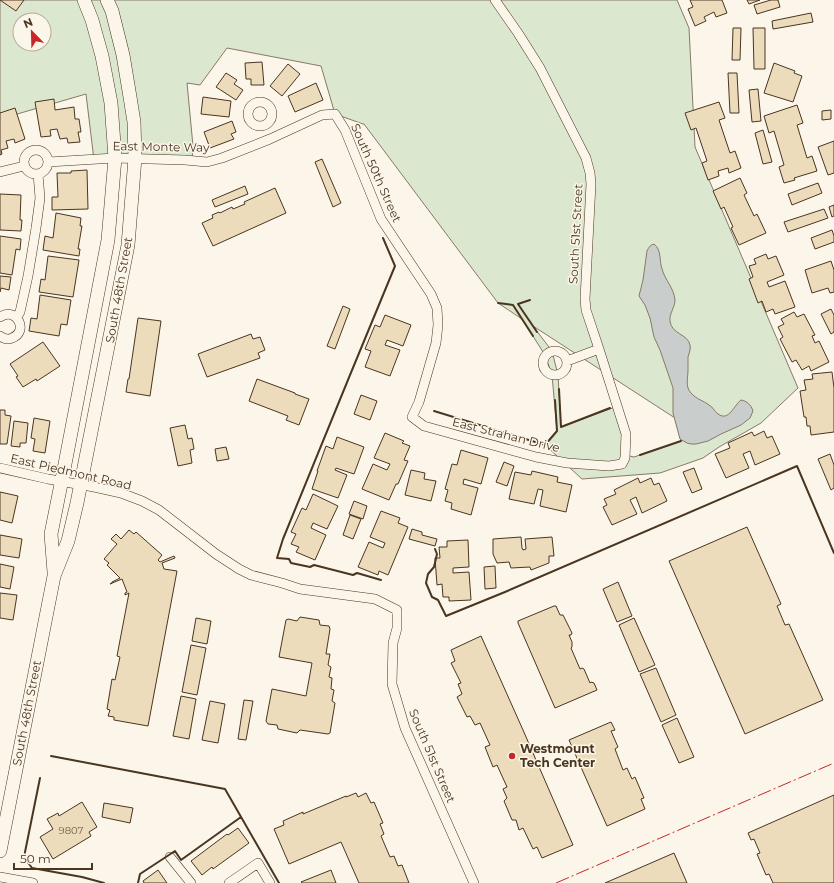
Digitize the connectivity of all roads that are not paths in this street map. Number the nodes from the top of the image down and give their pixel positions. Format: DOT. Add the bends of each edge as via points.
graph roads {
  1 [pos="84,0"];
  2 [pos="495,0"];
  3 [pos="110,6"];
  4 [pos="335,114"];
  5 [pos="264,125"];
  6 [pos="270,139"];
  7 [pos="115,158"];
  8 [pos="135,158"];
  9 [pos="48,162"];
  10 [pos="24,166"];
  11 [pos="0,172"];
  12 [pos="38,174"];
  13 [pos="16,317"];
  14 [pos="0,318"];
  15 [pos="0,336"];
  16 [pos="600,349"];
  17 [pos="567,361"];
  18 [pos="412,417"];
  19 [pos="622,464"];
  20 [pos="0,468"];
  21 [pos="62,481"];
  22 [pos="81,484"];
  23 [pos="54,576"];
  24 [pos="397,610"];
  25 [pos="0,851"];
  26 [pos="170,857"];
  27 [pos="0,877"];
  28 [pos="33,883"];
  29 [pos="191,883"];
  30 [pos="229,883"];
  31 [pos="270,883"];
  32 [pos="474,883"];
  1 -- 7 [label="main road, South 48th Street" via="102,56"];
  2 -- 16 [label="street, South 51st Street" via="540,68 586,158 591,184 585,299 586,310"];
  3 -- 8 [label="main road, South 48th Street" via="123,55 130,97"];
  4 -- 6 [label="street, East Monte Way" via="322,115"];
  4 -- 18 [label="street, South 50th Street" via="345,130 381,219 431,294 437,308 436,343 419,402"];
  5 -- 6 [label="street"];
  6 -- 8 [label="street, East Monte Way" via="207,162"];
  7 -- 8 [label="street, East Monte Way"];
  7 -- 9 [label="street, East Monte Way"];
  7 -- 21 [label="main road, South 48th Street" via="108,240"];
  8 -- 22 [label="main road, South 48th Street" via="128,245"];
  9 -- 10 [label="street" via="43,152 32,150 24,158"];
  9 -- 12 [label="street" via="45,170"];
  10 -- 11 [label="street"];
  10 -- 12 [label="street" via="31,174"];
  12 -- 13 [label="street" via="40,198 36,228 20,312"];
  13 -- 14 [label="street" via="6,314"];
  13 -- 15 [label="street" via="21,328 17,335 10,339"];
  16 -- 17 [label="street"];
  16 -- 19 [label="street, South 51st Street" via="626,434 625,458"];
  18 -- 19 [label="street, East Strahan Drive" via="424,426 536,457 568,463 609,466"];
  20 -- 21 [label="street, East Piedmont Road"];
  21 -- 22 [label="street, East Piedmont Road"];
  21 -- 23 [label="main road, South 48th Street" via="51,534"];
  22 -- 23 [label="main road, South 48th Street" via="68,541"];
  22 -- 24 [label="street, East Piedmont Road" via="121,493 159,510 216,554 251,575 300,589 375,600"];
  23 -- 25 [label="main road, South 48th Street"];
  24 -- 32 [label="street, South 51st Street" via="392,684 405,728"];
  26 -- 29 [label="street"];
  27 -- 28 [label="street"];
  30 -- 31 [label="street" via="258,863"];
}
